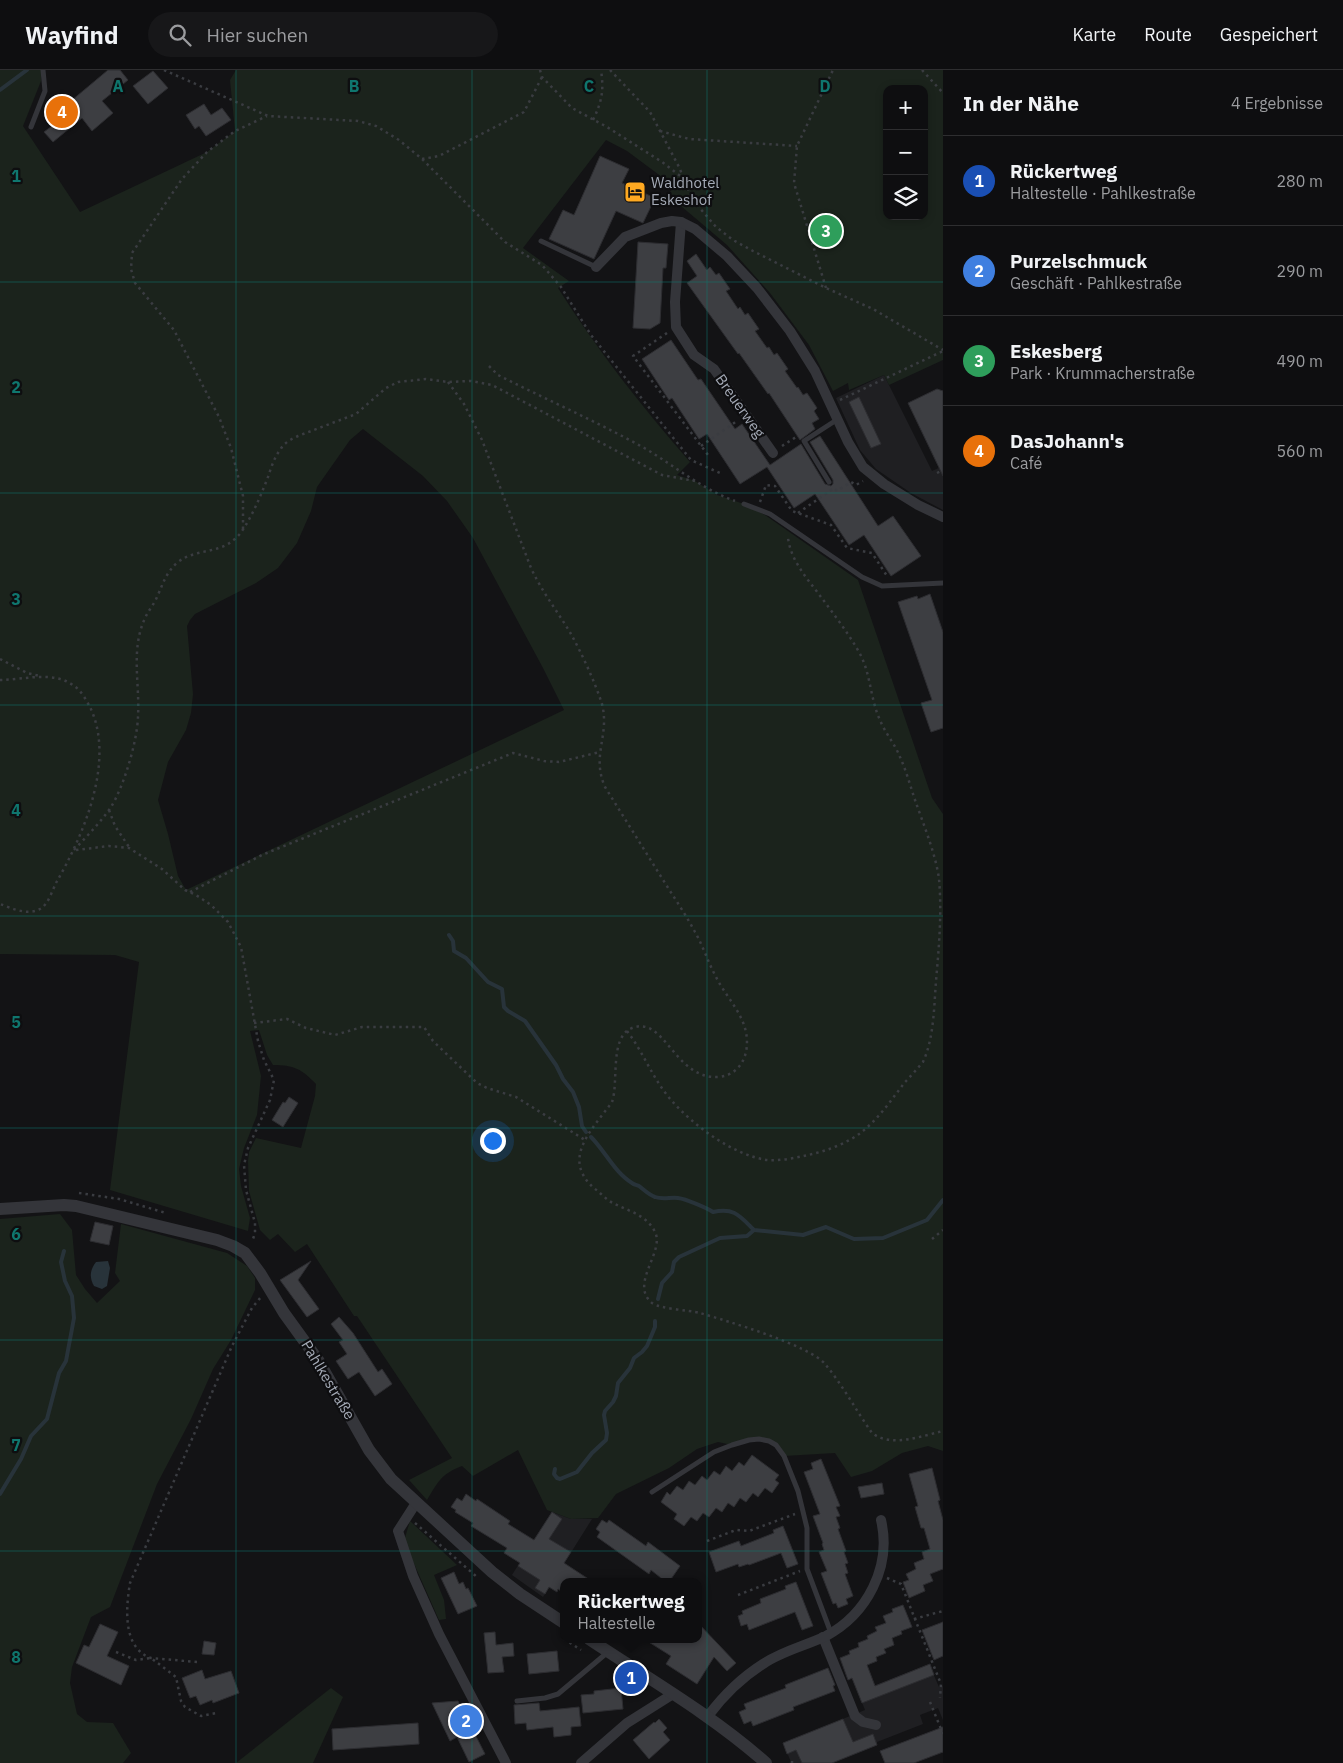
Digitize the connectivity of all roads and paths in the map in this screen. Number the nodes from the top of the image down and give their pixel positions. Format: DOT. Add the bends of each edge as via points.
graph roads {
  1 [pos="43,70"];
  2 [pos="164,70"];
  3 [pos="540,70"];
  4 [pos="601,70"];
  5 [pos="610,70"];
  6 [pos="833,70"];
  7 [pos="922,70"];
  8 [pos="542,77"];
  9 [pos="943,93"];
  10 [pos="268,116"];
  11 [pos="593,120"];
  12 [pos="31,127"];
  13 [pos="659,130"];
  14 [pos="797,146"];
  15 [pos="422,159"];
  16 [pos="684,179"];
  17 [pos="681,222"];
  18 [pos="540,241"];
  19 [pos="596,266"];
  20 [pos="826,288"];
  21 [pos="676,327"];
  22 [pos="943,351"];
  23 [pos="489,366"];
  24 [pos="448,382"];
  25 [pos="831,404"];
  26 [pos="746,415"];
  27 [pos="838,419"];
  28 [pos="804,441"];
  29 [pos="701,446"];
  30 [pos="773,453"];
  31 [pos="708,455"];
  32 [pos="943,470"];
  33 [pos="937,473"];
  34 [pos="722,474"];
  35 [pos="873,475"];
  36 [pos="695,481"];
  37 [pos="829,482"];
  38 [pos="744,504"];
  39 [pos="757,509"];
  40 [pos="798,513"];
  41 [pos="943,517"];
  42 [pos="786,524"];
  43 [pos="243,530"];
  44 [pos="943,583"];
  45 [pos="891,587"];
  46 [pos="0,660"];
  47 [pos="44,677"];
  48 [pos="0,680"];
  49 [pos="600,752"];
  50 [pos="109,809"];
  51 [pos="130,848"];
  52 [pos="74,850"];
  53 [pos="190,892"];
  54 [pos="0,904"];
  55 [pos="254,1023"];
  56 [pos="627,1031"];
  57 [pos="585,1140"];
  58 [pos="0,1209"];
  59 [pos="943,1230"];
  60 [pos="932,1239"];
  61 [pos="245,1253"];
  62 [pos="269,1288"];
  63 [pos="943,1430"];
  64 [pos="652,1492"];
  65 [pos="416,1503"];
  66 [pos="803,1510"];
  67 [pos="882,1520"];
  68 [pos="707,1541"];
  69 [pos="807,1569"];
  70 [pos="879,1574"];
  71 [pos="738,1595"];
  72 [pos="943,1612"];
  73 [pos="560,1619"];
  74 [pos="914,1619"];
  75 [pos="827,1635"];
  76 [pos="595,1643"];
  77 [pos="116,1652"];
  78 [pos="608,1652"];
  79 [pos="151,1658"];
  80 [pos="197,1662"];
  81 [pos="672,1694"];
  82 [pos="940,1698"];
  83 [pos="517,1701"];
  84 [pos="930,1702"];
  85 [pos="216,1713"];
  86 [pos="708,1716"];
  87 [pos="876,1725"];
  88 [pos="943,1734"];
  89 [pos="506,1763"];
  90 [pos="581,1763"];
  91 [pos="766,1763"];
  1 -- 12 [label="lane" via="45,91"];
  2 -- 10 [label="path"];
  3 -- 8 [label="path"];
  4 -- 11 [label="path" via="604,88"];
  5 -- 13 [label="path" via="650,112"];
  6 -- 14 [label="path"];
  7 -- 9 [label="path"];
  8 -- 11 [label="path" via="572,108"];
  8 -- 15 [label="path" via="524,112 439,156"];
  10 -- 15 [label="path" via="368,123 384,130"];
  10 -- 43 [label="path" via="235,131 207,152 182,179 132,253 131,269 135,283 174,330 219,417 243,496"];
  11 -- 16 [label="path"];
  13 -- 14 [label="path" via="689,139"];
  13 -- 16 [label="path"];
  14 -- 20 [label="path" via="794,183"];
  15 -- 34 [label="path" via="506,242 542,264 561,287 590,335 691,460"];
  16 -- 20 [label="path" via="692,199 716,227 753,251"];
  17 -- 19 [label="street" via="661,223 625,238"];
  17 -- 21 [label="street"];
  17 -- 25 [label="street" via="695,229 757,288 790,331"];
  18 -- 19 [label="lane"];
  20 -- 22 [label="path" via="873,309"];
  21 -- 26 [label="street, Breuerweg" via="694,355 714,369"];
  21 -- 29 [label="path" via="633,356"];
  22 -- 25 [label="path"];
  23 -- 36 [label="path" via="498,375 646,449"];
  24 -- 36 [label="path" via="471,381 492,385 662,475"];
  24 -- 43 [label="path" via="426,379 398,382 356,414 289,441 276,457 256,508"];
  24 -- 49 [label="path" via="464,404 482,440 541,588 571,634 585,664 605,719"];
  25 -- 27 [label="street"];
  26 -- 29 [label="path"];
  26 -- 30 [label="street, Breuerweg"];
  27 -- 28 [label="lane"];
  27 -- 35 [label="street" via="856,456"];
  28 -- 30 [label="path" via="798,436"];
  28 -- 37 [label="lane"];
  29 -- 31 [label="path"];
  32 -- 33 [label="path"];
  35 -- 40 [label="path" via="856,486 851,482 837,491 834,488"];
  35 -- 41 [label="street" via="918,505"];
  36 -- 38 [label="path" via="717,495"];
  38 -- 39 [label="lane"];
  39 -- 40 [label="path" via="766,485 775,486 792,511"];
  39 -- 42 [label="lane"];
  40 -- 45 [label="path" via="831,525 846,548 872,554"];
  42 -- 45 [label="lane" via="862,577"];
  42 -- 56 [label="path" via="793,559 861,654 876,712 901,757 936,864 940,896 938,951 928,1050 923,1062 891,1103 862,1132 817,1153 768,1160 730,1146 692,1121 664,1091 640,1047"];
  43 -- 50 [label="path" via="225,546 179,561 163,580 157,598 146,614 137,647 138,717 133,750"];
  44 -- 45 [label="lane"];
  46 -- 47 [label="path"];
  47 -- 48 [label="path"];
  47 -- 52 [label="path" via="75,686 89,705 98,732 100,750 94,788"];
  49 -- 53 [label="path" via="559,762 544,762 513,753 262,855"];
  49 -- 56 [label="path" via="600,775 605,787 696,932 717,979 744,1025 747,1046 745,1057 733,1074 712,1077 684,1064 648,1026"];
  50 -- 51 [label="path" via="114,826"];
  50 -- 52 [label="path"];
  51 -- 52 [label="path" via="109,846"];
  51 -- 53 [label="path"];
  52 -- 54 [label="path" via="40,909 15,910"];
  53 -- 55 [label="path" via="221,914 238,941"];
  55 -- 57 [label="path" via="287,1019 306,1028 336,1035 362,1027 424,1027 432,1041 477,1083 516,1098"];
  55 -- 61 [label="path" via="261,1051 274,1080 270,1100 245,1159 245,1185 255,1223 255,1233"];
  56 -- 57 [label="path" via="618,1052 612,1102"];
  57 -- 63 [label="path" via="579,1164 586,1181 611,1203 638,1214 655,1231 656,1242 644,1286 652,1303 720,1319 813,1354 825,1364 872,1433 883,1440 899,1440"];
  58 -- 61 [label="street, Pahlkestraße" via="76,1206 217,1240"];
  59 -- 60 [label="path"];
  61 -- 62 [label="street, Pahlkestraße"];
  62 -- 65 [label="street, Pahlkestraße" via="318,1360 369,1450 391,1479"];
  62 -- 79 [label="path" via="252,1308 232,1346 130,1583 126,1604 130,1635 144,1655"];
  64 -- 66 [label="lane" via="714,1452 759,1439 776,1446 784,1456"];
  65 -- 73 [label="street, Pahlkestraße" via="492,1572"];
  65 -- 89 [label="street" via="398,1531 413,1576 439,1634"];
  66 -- 68 [label="path" via="749,1531 736,1530"];
  66 -- 69 [label="lane" via="807,1528"];
  67 -- 70 [label="street" via="884,1548"];
  69 -- 71 [label="path"];
  69 -- 75 [label="lane"];
  70 -- 74 [label="path" via="901,1584"];
  70 -- 75 [label="street" via="861,1607 848,1622"];
  72 -- 74 [label="path"];
  74 -- 82 [label="path" via="941,1684"];
  75 -- 86 [label="street" via="763,1663 734,1686"];
  75 -- 87 [label="street" via="855,1716"];
  76 -- 78 [label="street"];
  77 -- 79 [label="path" via="136,1660"];
  78 -- 81 [label="street"];
  78 -- 83 [label="lane" via="558,1694"];
  79 -- 80 [label="path"];
  79 -- 85 [label="path" via="176,1677 185,1707 201,1716"];
  81 -- 86 [label="street"];
  81 -- 90 [label="street" via="627,1723"];
  84 -- 88 [label="path"];
  86 -- 91 [label="street"];
}
